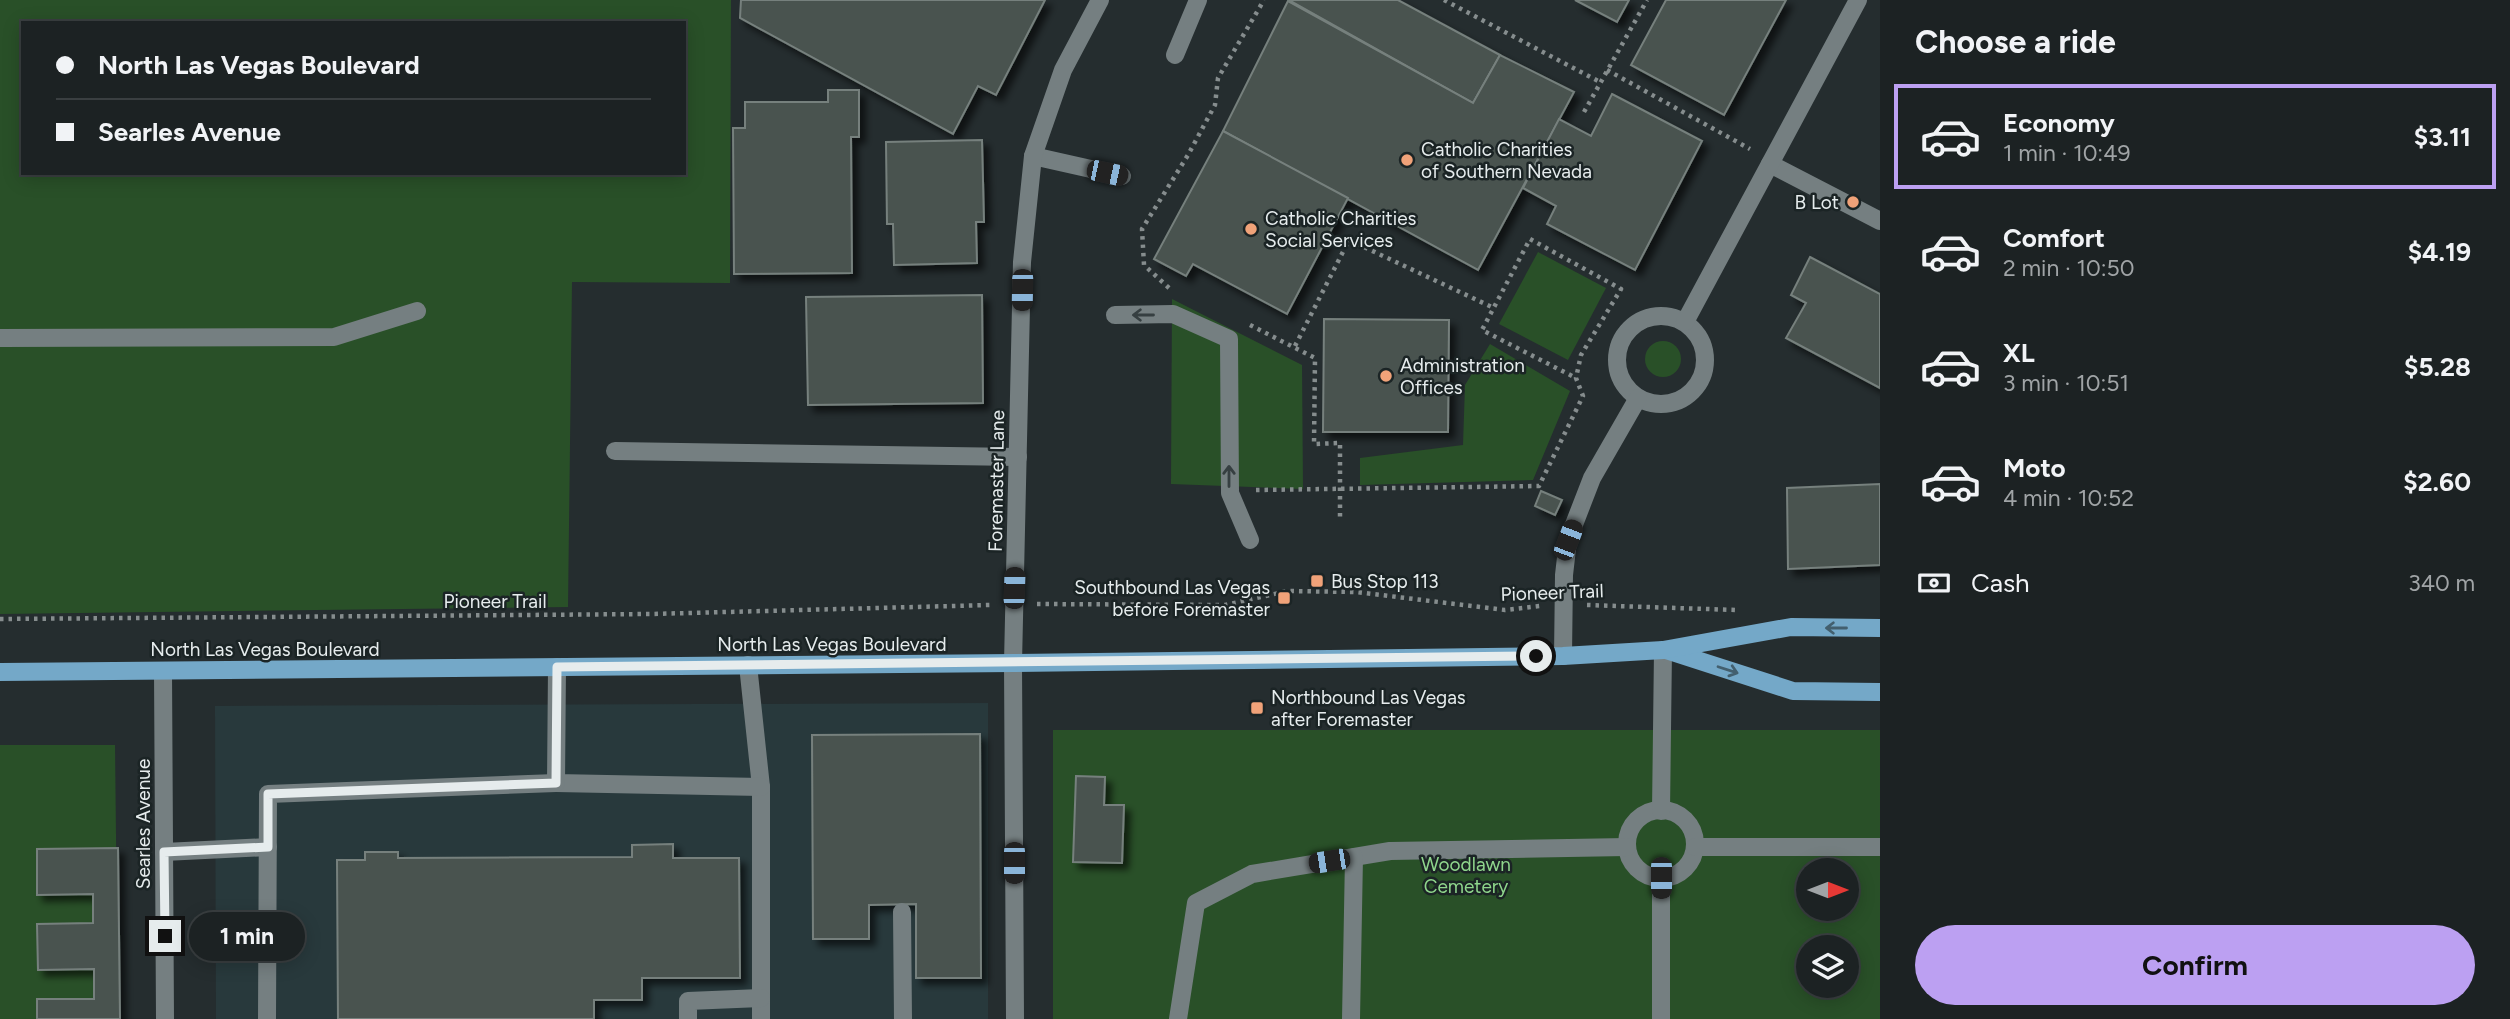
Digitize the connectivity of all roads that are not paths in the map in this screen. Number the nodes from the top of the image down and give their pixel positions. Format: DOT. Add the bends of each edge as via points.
graph roads {
  1 [pos="1100,0"];
  2 [pos="1198,0"];
  3 [pos="1858,0"];
  4 [pos="1175,55"];
  5 [pos="1032,156"];
  6 [pos="1770,164"];
  7 [pos="1122,176"];
  8 [pos="1880,221"];
  9 [pos="417,311"];
  10 [pos="1115,315"];
  11 [pos="1685,322"];
  12 [pos="0,338"];
  13 [pos="1638,398"];
  14 [pos="615,451"];
  15 [pos="1018,457"];
  16 [pos="1250,540"];
  17 [pos="1880,628"];
  18 [pos="1663,650"];
  19 [pos="1563,656"];
  20 [pos="1013,663"];
  21 [pos="748,665"];
  22 [pos="557,667"];
  23 [pos="163,671"];
  24 [pos="0,672"];
  25 [pos="1880,692"];
  26 [pos="556,783"];
  27 [pos="761,787"];
  28 [pos="1661,811"];
  29 [pos="1627,846"];
  30 [pos="1695,846"];
  31 [pos="1880,846"];
  32 [pos="268,847"];
  33 [pos="164,852"];
  34 [pos="1354,857"];
  35 [pos="1661,878"];
  36 [pos="902,912"];
  37 [pos="761,999"];
  38 [pos="165,1019"];
  39 [pos="267,1019"];
  40 [pos="688,1019"];
  41 [pos="761,1019"];
  42 [pos="903,1019"];
  43 [pos="1015,1019"];
  44 [pos="1178,1019"];
  45 [pos="1351,1019"];
  46 [pos="1661,1019"];
  1 -- 5 [label="street, Foremaster Lane" via="1063,70"];
  2 -- 4 [label="street"];
  3 -- 6 [label="street"];
  5 -- 7 [label="street"];
  5 -- 15 [label="street, Foremaster Lane" via="1023,262"];
  6 -- 8 [label="street"];
  6 -- 11 [label="street"];
  9 -- 12 [label="street" via="334,337"];
  16 -- 10 [label="street, one-way" via="1230,493 1229,339 1173,314"];
  11 -- 13 [label="street" via="1696,332 1706,360 1696,388 1673,404 1658,405"];
  11 -- 13 [label="street" via="1671,316 1641,320 1620,342 1617,370 1623,384"];
  13 -- 19 [label="street" via="1592,478 1568,540"];
  14 -- 15 [label="street"];
  15 -- 20 [label="street, Foremaster Lane"];
  17 -- 18 [label="main road, North Las Vegas Boulevard, one-way" via="1791,627"];
  18 -- 19 [label="main road, North Las Vegas Boulevard"];
  18 -- 25 [label="main road, North Las Vegas Boulevard, one-way" via="1793,691"];
  18 -- 28 [label="street"];
  19 -- 20 [label="main road, North Las Vegas Boulevard"];
  20 -- 21 [label="main road, North Las Vegas Boulevard"];
  20 -- 43 [label="street, Foremaster Lane"];
  21 -- 22 [label="main road, North Las Vegas Boulevard"];
  21 -- 27 [label="street"];
  22 -- 23 [label="main road, North Las Vegas Boulevard"];
  22 -- 26 [label="street"];
  23 -- 24 [label="main road, North Las Vegas Boulevard"];
  23 -- 33 [label="street, Searles Avenue"];
  26 -- 27 [label="street"];
  26 -- 32 [label="street" via="268,794"];
  27 -- 37 [label="street"];
  28 -- 29 [label="street" via="1640,817"];
  28 -- 30 [label="street" via="1682,817 1694,835"];
  29 -- 34 [label="street" via="1390,851"];
  29 -- 35 [label="street" via="1636,867"];
  30 -- 31 [label="street"];
  30 -- 35 [label="street" via="1686,867"];
  32 -- 33 [label="street"];
  32 -- 39 [label="street"];
  33 -- 38 [label="street, Searles Avenue"];
  34 -- 44 [label="street" via="1252,874 1196,904"];
  34 -- 45 [label="street"];
  35 -- 46 [label="street"];
  36 -- 42 [label="street"];
  37 -- 40 [label="street" via="688,1001"];
  37 -- 41 [label="street"];
}
